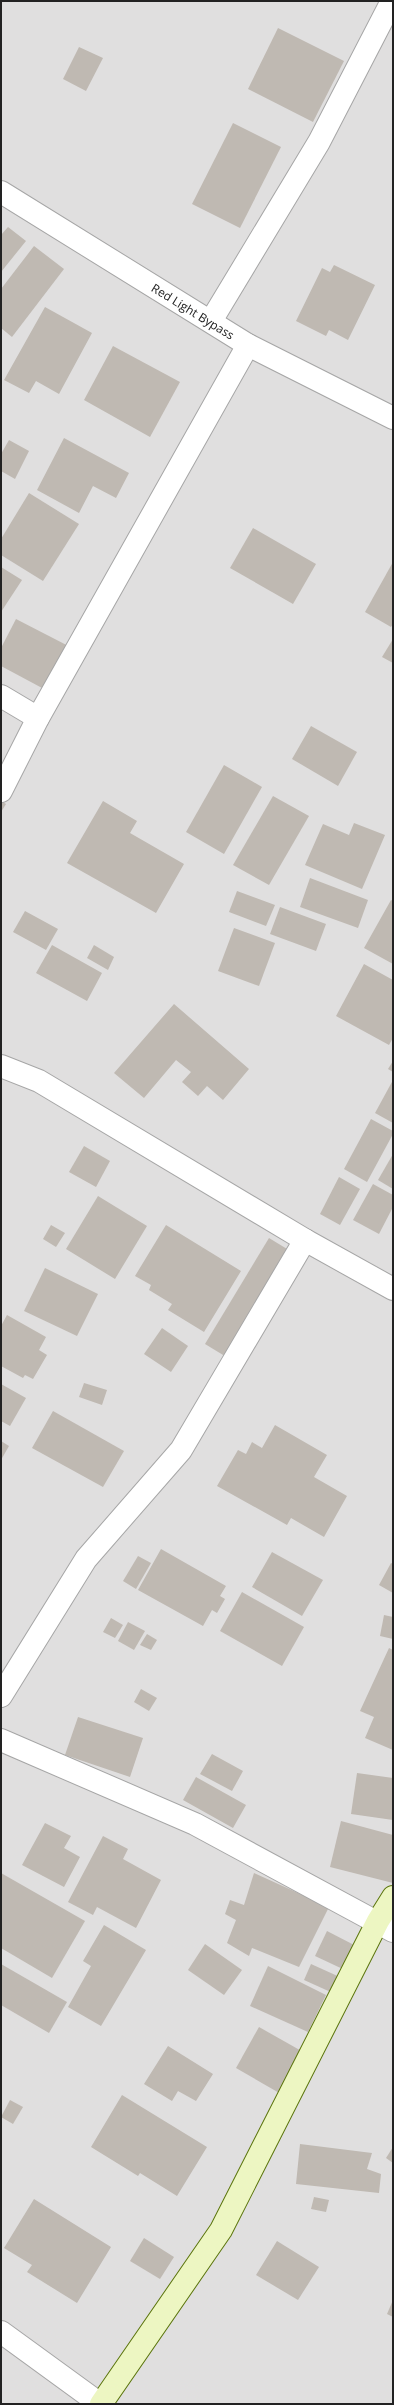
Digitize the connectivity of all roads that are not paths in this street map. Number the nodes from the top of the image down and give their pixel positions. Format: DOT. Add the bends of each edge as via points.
graph roads {
  1 [pos="392,1"];
  2 [pos="1,192"];
  3 [pos="211,321"];
  4 [pos="248,345"];
  5 [pos="393,418"];
  6 [pos="1,696"];
  7 [pos="38,718"];
  8 [pos="1,791"];
  9 [pos="1,1066"];
  10 [pos="305,1240"];
  11 [pos="393,1289"];
  12 [pos="1,1696"];
  13 [pos="1,1740"];
  14 [pos="393,1897"];
  15 [pos="386,1926"];
  16 [pos="1,2332"];
  17 [pos="100,2404"];
  1 -- 3 [label="street" via="319,142"];
  2 -- 3 [label="street, Red Light Bypass"];
  3 -- 4 [label="street, Red Light Bypass"];
  4 -- 5 [label="street, Red Light Bypass"];
  4 -- 7 [label="street"];
  6 -- 7 [label="street"];
  7 -- 8 [label="street"];
  9 -- 10 [label="street" via="39,1081"];
  10 -- 11 [label="street"];
  10 -- 12 [label="street" via="181,1450 86,1559"];
  13 -- 15 [label="street" via="195,1824"];
  14 -- 15 [label="street"];
  15 -- 17 [label="street" via="220,2230"];
  16 -- 17 [label="street"];
}
